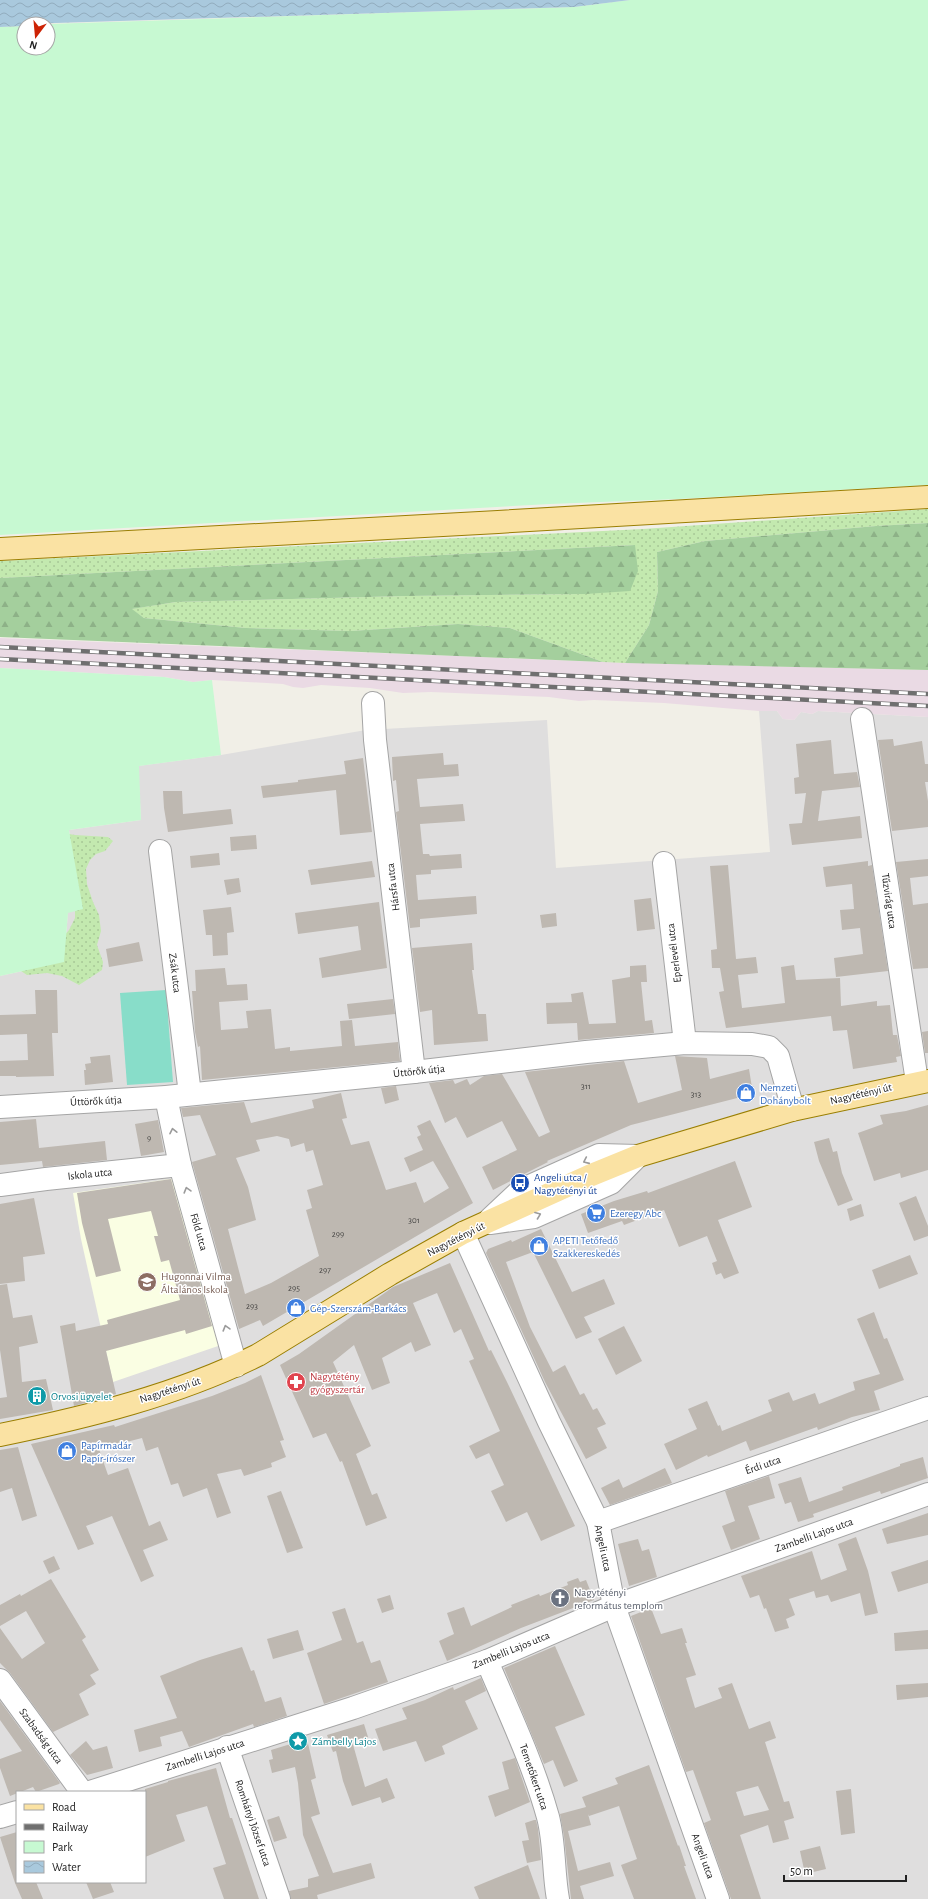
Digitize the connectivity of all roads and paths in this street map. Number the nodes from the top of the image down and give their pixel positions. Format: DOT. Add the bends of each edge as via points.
graph roads {
  1 [pos="928,497"];
  2 [pos="0,549"];
  3 [pos="374,703"];
  4 [pos="862,718"];
  5 [pos="160,851"];
  6 [pos="664,863"];
  7 [pos="685,1043"];
  8 [pos="414,1072"];
  9 [pos="922,1081"];
  10 [pos="190,1094"];
  11 [pos="166,1097"];
  12 [pos="0,1107"];
  13 [pos="792,1110"];
  14 [pos="180,1165"];
  15 [pos="0,1185"];
  16 [pos="463,1233"];
  17 [pos="236,1366"];
  18 [pos="928,1408"];
  19 [pos="0,1435"];
  20 [pos="928,1494"];
  21 [pos="598,1522"];
  22 [pos="614,1606"];
  23 [pos="487,1661"];
  24 [pos="0,1680"];
  25 [pos="227,1747"];
  26 [pos="81,1791"];
  27 [pos="93,1791"];
  28 [pos="16,1812"];
  29 [pos="0,1817"];
  30 [pos="279,1899"];
  31 [pos="558,1899"];
  32 [pos="718,1899"];
  1 -- 2 [label="main road"];
  3 -- 8 [label="street, Hársfa utca"];
  4 -- 9 [label="street, Tűzvirág utca" via="916,1075"];
  5 -- 10 [label="street, Zsák utca"];
  6 -- 7 [label="street, Eperlevél utca"];
  7 -- 8 [label="street, Úttörők útja"];
  7 -- 13 [label="street, Úttörők útja" via="752,1044 769,1047 778,1056"];
  8 -- 10 [label="street, Úttörők útja"];
  9 -- 13 [label="main road, Nagytétényi út"];
  10 -- 11 [label="street, Úttörők útja"];
  11 -- 12 [label="street, Úttörők útja"];
  14 -- 11 [label="street, Föld utca, one-way"];
  13 -- 16 [label="main road, Nagytétényi út" via="638,1156"];
  14 -- 15 [label="street, Iskola utca"];
  17 -- 14 [label="street, Föld utca, one-way"];
  16 -- 17 [label="main road, Nagytétényi út"];
  16 -- 21 [label="street, Angeli utca" via="549,1422"];
  17 -- 19 [label="main road, Nagytétényi út" via="87,1416"];
  18 -- 21 [label="street, Érdi utca"];
  20 -- 22 [label="street, Zambelli Lajos utca"];
  21 -- 22 [label="street, Angeli utca"];
  22 -- 23 [label="street, Zambelli Lajos utca"];
  22 -- 32 [label="street, Angeli utca"];
  23 -- 25 [label="street, Zambelli Lajos utca" via="353,1708"];
  23 -- 31 [label="street, Temetőkert utca" via="532,1767 548,1818"];
  24 -- 26 [label="street, Szabadság utca"];
  25 -- 27 [label="street, Zambelli Lajos utca"];
  25 -- 30 [label="street, Romhányi József utca"];
  28 -- 29 [label="street"];
}
